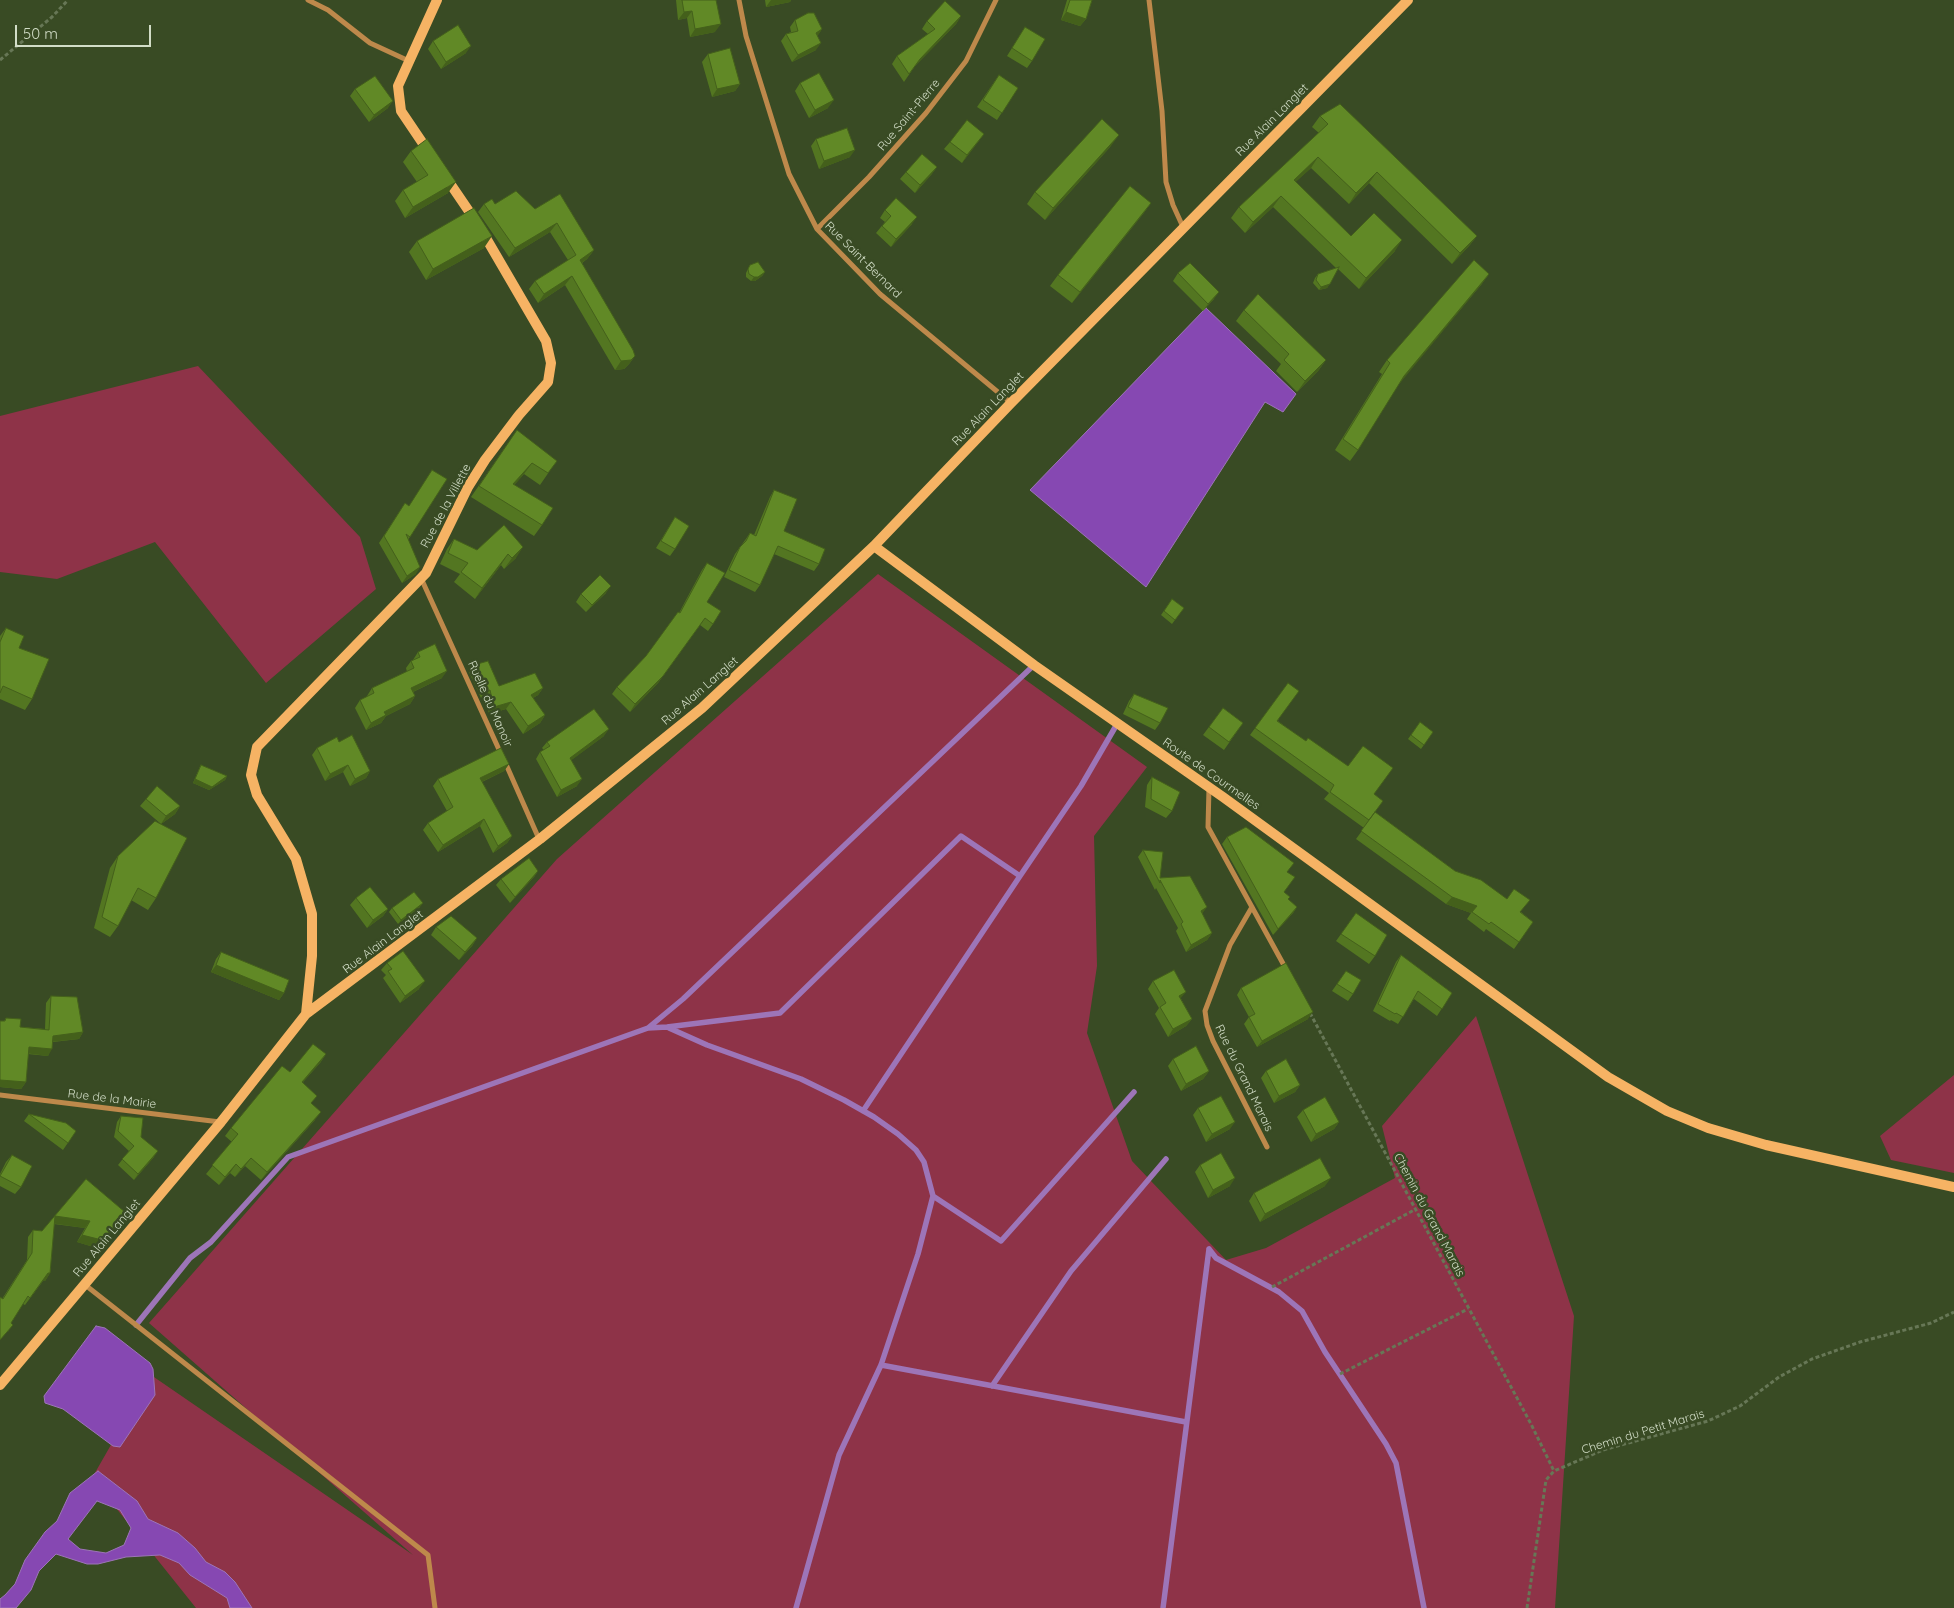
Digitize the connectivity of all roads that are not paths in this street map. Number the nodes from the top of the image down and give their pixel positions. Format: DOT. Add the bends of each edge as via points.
graph roads {
  1 [pos="308,0"];
  2 [pos="437,0"];
  3 [pos="739,0"];
  4 [pos="996,0"];
  5 [pos="1149,0"];
  6 [pos="1408,0"];
  7 [pos="409,61"];
  8 [pos="1183,227"];
  9 [pos="817,229"];
  10 [pos="1011,403"];
  11 [pos="874,546"];
  12 [pos="421,578"];
  13 [pos="1209,787"];
  14 [pos="540,839"];
  15 [pos="1252,907"];
  16 [pos="1286,969"];
  17 [pos="306,1014"];
  18 [pos="0,1095"];
  19 [pos="221,1122"];
  20 [pos="1267,1147"];
  21 [pos="1954,1187"];
  22 [pos="84,1284"];
  23 [pos="0,1385"];
  24 [pos="435,1608"];
  1 -- 7 [label="street" via="328,10 370,43"];
  2 -- 7 [label="street, Rue de la Villette"];
  3 -- 9 [label="street, Rue Saint-Bernard" via="746,36 789,174"];
  4 -- 9 [label="street, Rue Saint-Pierre" via="966,61 926,113"];
  5 -- 8 [label="street" via="1162,110 1166,182"];
  6 -- 8 [label="street, Rue Alain Langlet"];
  7 -- 12 [label="street, Rue de la Villette" via="398,86 401,111 479,226 521,296 546,341 551,363 548,382 485,460"];
  8 -- 10 [label="street, Rue Alain Langlet"];
  9 -- 10 [label="street, Rue Saint-Bernard" via="880,294"];
  10 -- 11 [label="street, Rue Alain Langlet"];
  11 -- 13 [label="street, Route de Courmelles" via="1034,665"];
  11 -- 14 [label="street, Rue Alain Langlet" via="702,708"];
  12 -- 14 [label="street, Ruelle du Manoir"];
  12 -- 17 [label="street, Rue de la Villette" via="257,747 251,775 257,795 296,859 312,914 312,956"];
  13 -- 15 [label="street" via="1208,828"];
  13 -- 21 [label="street, Route de Courmelles" via="1608,1077 1668,1110 1708,1128 1766,1146"];
  14 -- 17 [label="street, Rue Alain Langlet"];
  15 -- 16 [label="street"];
  15 -- 20 [label="street, Rue du Grand Marais" via="1230,945 1205,1011 1213,1041"];
  17 -- 19 [label="street, Rue Alain Langlet"];
  18 -- 19 [label="street, Rue de la Mairie"];
  19 -- 22 [label="street, Rue Alain Langlet"];
  22 -- 23 [label="street, Rue Alain Langlet"];
  22 -- 24 [label="street" via="428,1555"];
}
